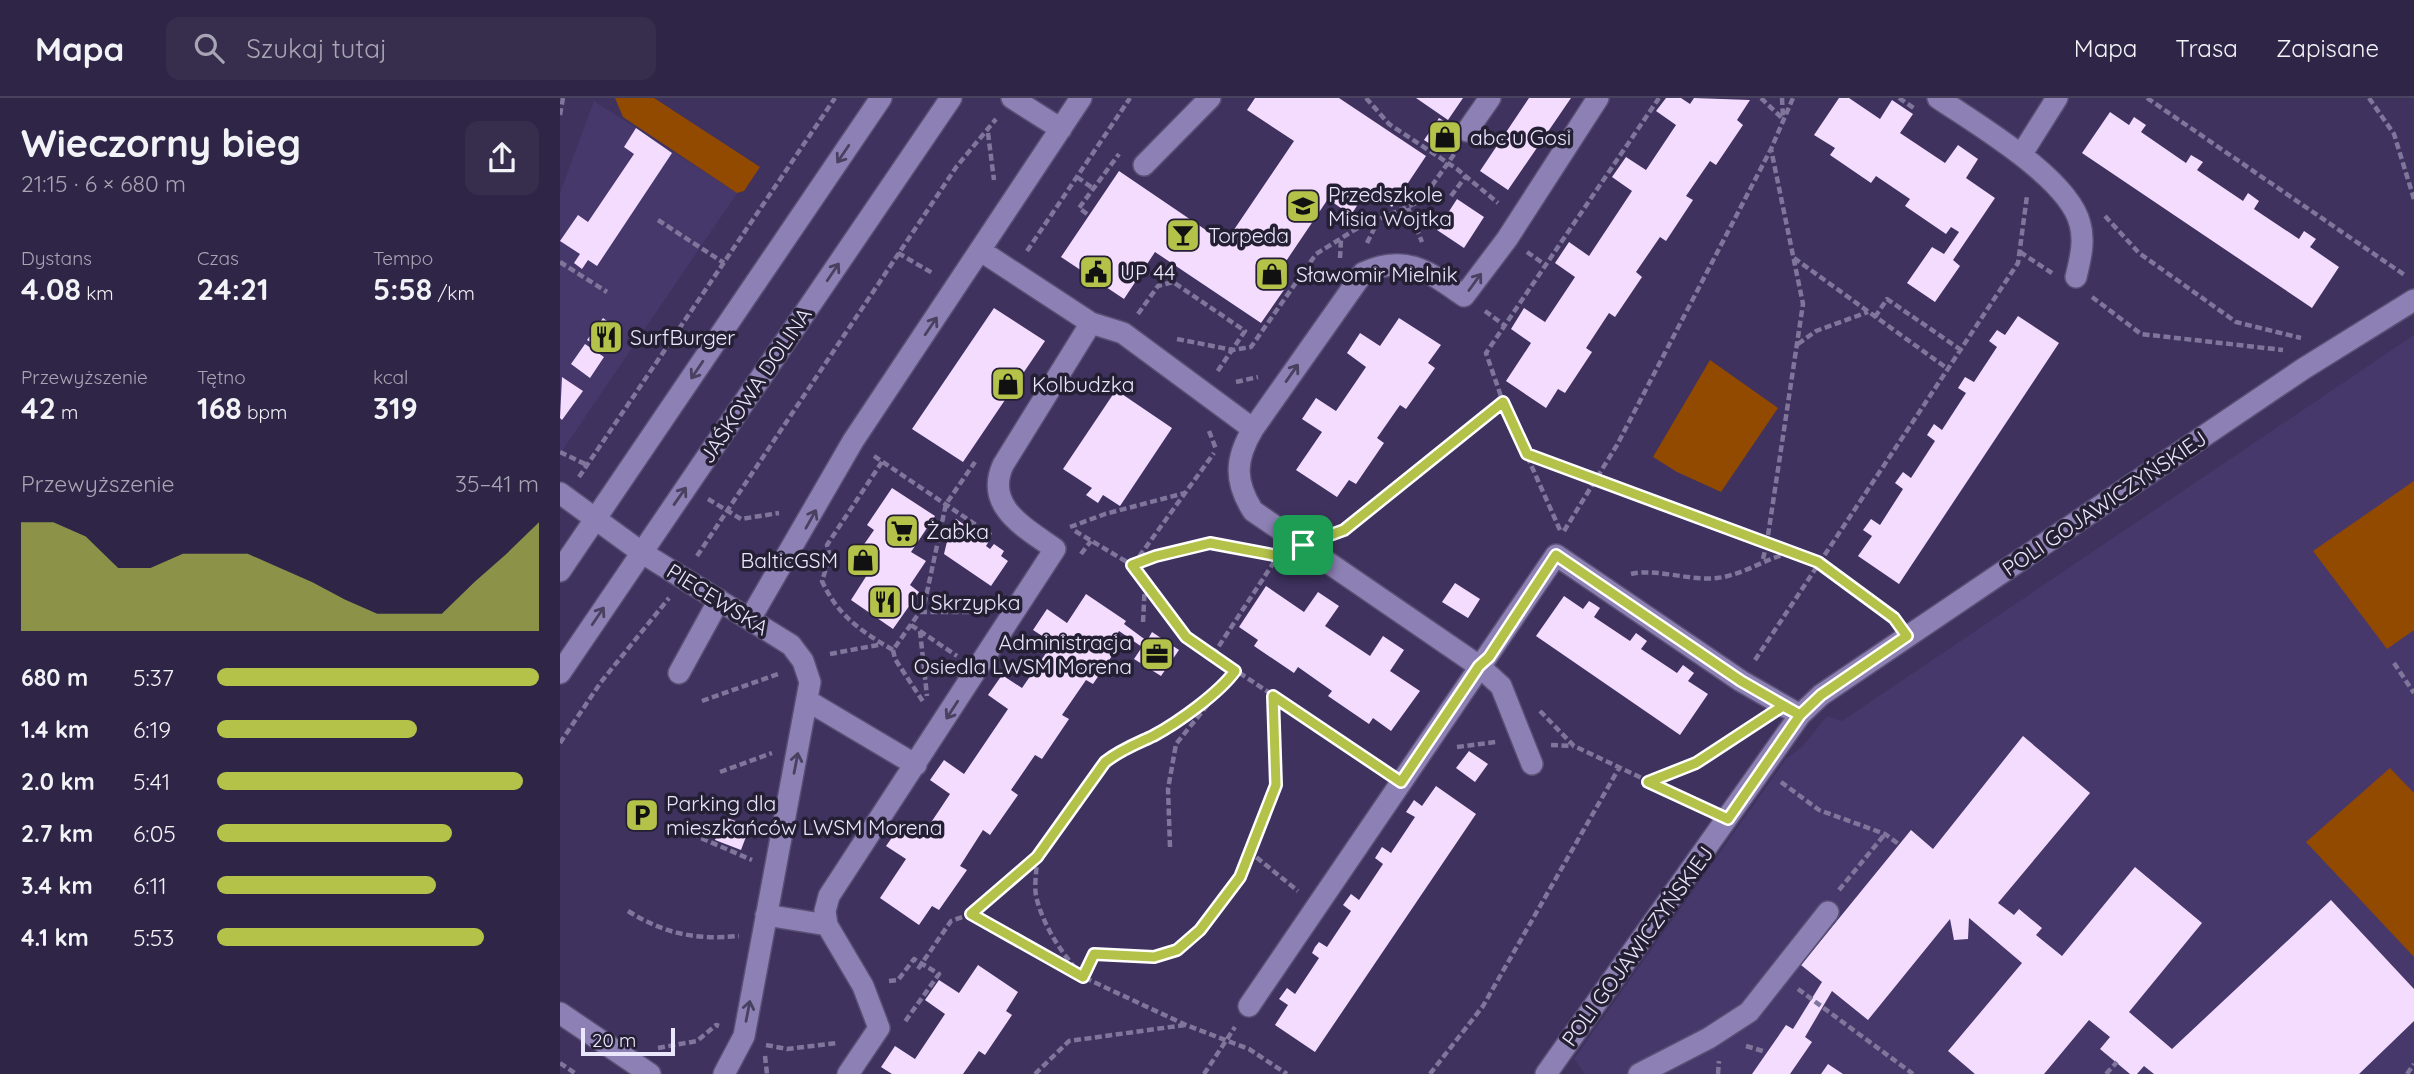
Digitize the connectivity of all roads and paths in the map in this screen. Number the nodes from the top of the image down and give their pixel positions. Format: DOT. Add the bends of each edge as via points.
graph roads {
  1 [pos="563,98"];
  2 [pos="835,98"];
  3 [pos="881,98"];
  4 [pos="951,98"];
  5 [pos="1012,98"];
  6 [pos="1081,98"];
  7 [pos="1130,98"];
  8 [pos="1210,98"];
  9 [pos="1366,98"];
  10 [pos="1490,98"];
  11 [pos="1598,98"];
  12 [pos="1659,98"];
  13 [pos="1761,98"];
  14 [pos="1782,98"];
  15 [pos="1793,98"];
  16 [pos="1937,98"];
  17 [pos="2057,98"];
  18 [pos="2147,98"];
  19 [pos="2369,98"];
  20 [pos="560,115"];
  21 [pos="1783,119"];
  22 [pos="1061,129"];
  23 [pos="1467,131"];
  24 [pos="1123,149"];
  25 [pos="1771,149"];
  26 [pos="2021,155"];
  27 [pos="1449,163"];
  28 [pos="1144,165"];
  29 [pos="1466,176"];
  30 [pos="1076,177"];
  31 [pos="2028,186"];
  32 [pos="1094,189"];
  33 [pos="996,191"];
  34 [pos="1451,196"];
  35 [pos="2414,199"];
  36 [pos="1408,208"];
  37 [pos="1087,214"];
  38 [pos="1519,219"];
  39 [pos="658,220"];
  40 [pos="1378,222"];
  41 [pos="1373,236"];
  42 [pos="1419,237"];
  43 [pos="2126,237"];
  44 [pos="1341,238"];
  45 [pos="1417,248"];
  46 [pos="1427,249"];
  47 [pos="981,251"];
  48 [pos="898,253"];
  49 [pos="1793,257"];
  50 [pos="1022,258"];
  51 [pos="560,262"];
  52 [pos="724,263"];
  53 [pos="1336,267"];
  54 [pos="2076,277"];
  55 [pos="2410,279"];
  56 [pos="957,288"];
  57 [pos="607,292"];
  58 [pos="2414,300"];
  59 [pos="1868,312"];
  60 [pos="1875,317"];
  61 [pos="1135,319"];
  62 [pos="1091,323"];
  63 [pos="1797,344"];
  64 [pos="1251,347"];
  65 [pos="1961,350"];
  66 [pos="2325,355"];
  67 [pos="1948,369"];
  68 [pos="1265,372"];
  69 [pos="1222,381"];
  70 [pos="1239,390"];
  71 [pos="1503,402"];
  72 [pos="1253,429"];
  73 [pos="1216,450"];
  74 [pos="560,452"];
  75 [pos="1527,454"];
  76 [pos="978,458"];
  77 [pos="587,465"];
  78 [pos="1596,480"];
  79 [pos="1185,493"];
  80 [pos="563,495"];
  81 [pos="946,504"];
  82 [pos="728,512"];
  83 [pos="595,519"];
  84 [pos="1069,527"];
  85 [pos="1001,542"];
  86 [pos="1767,542"];
  87 [pos="1303,545"];
  88 [pos="641,552"];
  89 [pos="1794,552"];
  90 [pos="1762,560"];
  91 [pos="1818,562"];
  92 [pos="1132,565"];
  93 [pos="560,572"];
  94 [pos="1145,582"];
  95 [pos="1596,582"];
  96 [pos="719,600"];
  97 [pos="666,602"];
  98 [pos="920,612"];
  99 [pos="1015,612"];
  100 [pos="750,619"];
  101 [pos="1143,622"];
  102 [pos="911,625"];
  103 [pos="919,631"];
  104 [pos="1228,632"];
  105 [pos="1907,636"];
  106 [pos="883,644"];
  107 [pos="893,650"];
  108 [pos="830,654"];
  109 [pos="1213,655"];
  110 [pos="2394,663"];
  111 [pos="1479,666"];
  112 [pos="978,670"];
  113 [pos="1235,671"];
  114 [pos="560,673"];
  115 [pos="679,673"];
  116 [pos="782,673"];
  117 [pos="1741,681"];
  118 [pos="1227,683"];
  119 [pos="2414,693"];
  120 [pos="1273,696"];
  121 [pos="702,701"];
  122 [pos="808,701"];
  123 [pos="1792,710"];
  124 [pos="560,743"];
  125 [pos="1574,746"];
  126 [pos="778,750"];
  127 [pos="1532,764"];
  128 [pos="916,765"];
  129 [pos="1619,768"];
  130 [pos="720,772"];
  131 [pos="1401,782"];
  132 [pos="1648,782"];
  133 [pos="1784,784"];
  134 [pos="1728,819"];
  135 [pos="682,830"];
  136 [pos="1885,834"];
  137 [pos="1900,845"];
  138 [pos="1170,847"];
  139 [pos="1251,853"];
  140 [pos="1037,857"];
  141 [pos="754,861"];
  142 [pos="1844,884"];
  143 [pos="1292,887"];
  144 [pos="628,911"];
  145 [pos="1828,912"];
  146 [pos="971,914"];
  147 [pos="766,915"];
  148 [pos="827,925"];
  149 [pos="743,935"];
  150 [pos="914,959"];
  151 [pos="920,967"];
  152 [pos="939,974"];
  153 [pos="1777,975"];
  154 [pos="1083,977"];
  155 [pos="1248,1006"];
  156 [pos="560,1013"];
  157 [pos="716,1024"];
  158 [pos="1186,1024"];
  159 [pos="872,1036"];
  160 [pos="1227,1040"];
  161 [pos="646,1045"];
  162 [pos="2117,1062"];
  163 [pos="560,1063"];
  164 [pos="2414,1065"];
  165 [pos="576,1074"];
  166 [pos="650,1074"];
  167 [pos="724,1074"];
  168 [pos="767,1074"];
  169 [pos="848,1074"];
  170 [pos="1035,1074"];
  171 [pos="1205,1074"];
  172 [pos="1287,1074"];
  173 [pos="1430,1074"];
  174 [pos="1546,1074"];
  175 [pos="1639,1074"];
  176 [pos="1913,1074"];
  177 [pos="2106,1074"];
  178 [pos="2407,1074"];
  1 -- 20 [label="path"];
  2 -- 52 [label="path"];
  3 -- 83 [label="street, one-way"];
  88 -- 4 [label="street, JAŚKOWA DOLINA, one-way"];
  5 -- 22 [label="street"];
  6 -- 22 [label="street"];
  7 -- 30 [label="path"];
  8 -- 28 [label="street"];
  9 -- 27 [label="path" via="1389,124"];
  10 -- 23 [label="street"];
  11 -- 38 [label="street"];
  12 -- 71 [label="path" via="1486,353"];
  13 -- 21 [label="path"];
  14 -- 21 [label="path"];
  15 -- 21 [label="path"];
  16 -- 26 [label="street"];
  17 -- 26 [label="street"];
  18 -- 55 [label="path"];
  19 -- 35 [label="path" via="2394,134"];
  21 -- 25 [label="path"];
  22 -- 47 [label="street"];
  23 -- 27 [label="path"];
  24 -- 32 [label="path"];
  25 -- 49 [label="path"];
  25 -- 78 [label="path"];
  26 -- 54 [label="street" via="2071,205 2080,223 2082,250"];
  27 -- 29 [label="path"];
  27 -- 36 [label="path" via="1421,201"];
  29 -- 34 [label="path"];
  29 -- 38 [label="path"];
  30 -- 32 [label="path"];
  30 -- 50 [label="path"];
  31 -- 65 [label="path" via="2018,263"];
  32 -- 37 [label="path" via="1079,208"];
  33 -- 48 [label="path" via="988,132 957,166"];
  36 -- 40 [label="path"];
  36 -- 42 [label="path"];
  72 -- 38 [label="street, one-way" via="1363,273 1378,266 1408,264 1428,271 1464,296"];
  39 -- 52 [label="path"];
  40 -- 41 [label="path"];
  40 -- 44 [label="path"];
  43 -- 66 [label="path" via="2139,253 2235,322 2286,333"];
  44 -- 53 [label="path"];
  44 -- 64 [label="path" via="1316,254"];
  45 -- 46 [label="path"];
  47 -- 56 [label="street"];
  47 -- 62 [label="street"];
  48 -- 56 [label="path"];
  48 -- 82 [label="path"];
  49 -- 59 [label="path"];
  49 -- 63 [label="path" via="1803,304"];
  51 -- 57 [label="path"];
  52 -- 77 [label="path"];
  54 -- 66 [label="path" via="2096,302 2141,334"];
  100 -- 56 [label="street, one-way" via="853,441"];
  58 -- 66 [label="street, POLI GOJAWICZYŃSKIEJ"];
  59 -- 60 [label="path"];
  59 -- 63 [label="path" via="1816,331"];
  60 -- 65 [label="path" via="1886,299"];
  60 -- 67 [label="path"];
  61 -- 69 [label="path" via="1158,286 1173,282 1245,331 1216,374"];
  62 -- 72 [label="street" via="1123,333"];
  62 -- 99 [label="street" via="997,482 1003,506 1055,549"];
  63 -- 86 [label="path"];
  65 -- 67 [label="path"];
  66 -- 105 [label="street, POLI GOJAWICZYŃSKIEJ"];
  67 -- 91 [label="path"];
  68 -- 70 [label="path" via="1232,384"];
  71 -- 75 [label="path"];
  71 -- 87 [label="path" via="1344,530"];
  72 -- 87 [label="street" via="1239,465 1241,491 1252,511"];
  73 -- 79 [label="path"];
  74 -- 77 [label="path"];
  75 -- 78 [label="path"];
  75 -- 78 [label="path" via="1563,533"];
  76 -- 81 [label="path"];
  77 -- 80 [label="path"];
  78 -- 86 [label="path"];
  79 -- 84 [label="path"];
  79 -- 92 [label="path"];
  80 -- 83 [label="street, PIECEWSKA"];
  81 -- 85 [label="path"];
  81 -- 98 [label="path"];
  81 -- 106 [label="path" via="882,462 827,545 830,556 822,581 832,603"];
  83 -- 88 [label="street, PIECEWSKA"];
  83 -- 93 [label="street"];
  86 -- 89 [label="path"];
  86 -- 90 [label="path"];
  87 -- 92 [label="path" via="1279,556 1210,543"];
  87 -- 111 [label="street"];
  88 -- 96 [label="street, PIECEWSKA"];
  114 -- 88 [label="street, JAŚKOWA DOLINA, one-way"];
  89 -- 90 [label="path"];
  89 -- 91 [label="path"];
  90 -- 95 [label="path" via="1722,578 1696,580 1643,571"];
  91 -- 105 [label="path" via="1894,618"];
  91 -- 117 [label="path"];
  92 -- 94 [label="path"];
  94 -- 101 [label="path"];
  94 -- 109 [label="path" via="1186,637"];
  95 -- 111 [label="street" via="1556,555"];
  95 -- 117 [label="street"];
  96 -- 100 [label="street, PIECEWSKA"];
  96 -- 115 [label="street"];
  97 -- 124 [label="path" via="649,618"];
  98 -- 99 [label="path"];
  98 -- 102 [label="path"];
  99 -- 112 [label="street"];
  100 -- 122 [label="street, PIECEWSKA" via="791,645 803,661 810,682"];
  102 -- 103 [label="path"];
  102 -- 107 [label="path"];
  103 -- 107 [label="path" via="928,708"];
  103 -- 112 [label="path"];
  104 -- 109 [label="path"];
  105 -- 123 [label="street, POLI GOJAWICZYŃSKIEJ"];
  106 -- 107 [label="path"];
  106 -- 108 [label="path"];
  109 -- 113 [label="path"];
  110 -- 119 [label="path"];
  111 -- 127 [label="street" via="1501,686"];
  111 -- 131 [label="street"];
  112 -- 128 [label="street, one-way"];
  113 -- 118 [label="path"];
  113 -- 120 [label="path"];
  116 -- 121 [label="path"];
  117 -- 123 [label="street"];
  118 -- 138 [label="path" via="1176,744 1168,789"];
  118 -- 140 [label="path" via="1156,734 1105,762"];
  120 -- 131 [label="path"];
  120 -- 139 [label="path" via="1276,785"];
  122 -- 128 [label="street"];
  147 -- 122 [label="street, PIECEWSKA, one-way"];
  123 -- 132 [label="path" via="1696,763"];
  123 -- 134 [label="street, POLI GOJAWICZYŃSKIEJ"];
  125 -- 129 [label="path"];
  126 -- 130 [label="path"];
  128 -- 148 [label="street" via="829,896"];
  129 -- 132 [label="path"];
  129 -- 173 [label="path" via="1483,1006"];
  131 -- 155 [label="street"];
  132 -- 134 [label="path"];
  133 -- 136 [label="path" via="1819,810"];
  134 -- 174 [label="street, POLI GOJAWICZYŃSKIEJ"];
  135 -- 141 [label="path"];
  136 -- 137 [label="path"];
  136 -- 142 [label="path"];
  139 -- 143 [label="path"];
  139 -- 154 [label="path" via="1240,877 1208,920 1177,950 1154,957 1094,954"];
  140 -- 146 [label="path"];
  140 -- 154 [label="path" via="1036,895 1065,958"];
  144 -- 149 [label="path" via="680,936"];
  145 -- 153 [label="street"];
  146 -- 151 [label="path" via="951,921"];
  146 -- 154 [label="path"];
  147 -- 148 [label="street"];
  167 -- 147 [label="street, PIECEWSKA, one-way" via="744,1036"];
  148 -- 159 [label="street" via="872,1006 879,1028"];
  150 -- 151 [label="path"];
  151 -- 152 [label="path"];
  153 -- 175 [label="street" via="1749,1012"];
  153 -- 176 [label="path"];
  154 -- 158 [label="path"];
  155 -- 160 [label="path"];
  156 -- 166 [label="street"];
  157 -- 161 [label="path" via="696,1041 679,1047"];
  158 -- 160 [label="path"];
  158 -- 170 [label="path" via="1069,1041"];
  159 -- 168 [label="path" via="787,1049 765,1045"];
  159 -- 169 [label="street"];
  160 -- 171 [label="path"];
  160 -- 172 [label="path"];
  162 -- 177 [label="path"];
  163 -- 165 [label="path"];
  164 -- 178 [label="path"];
}
